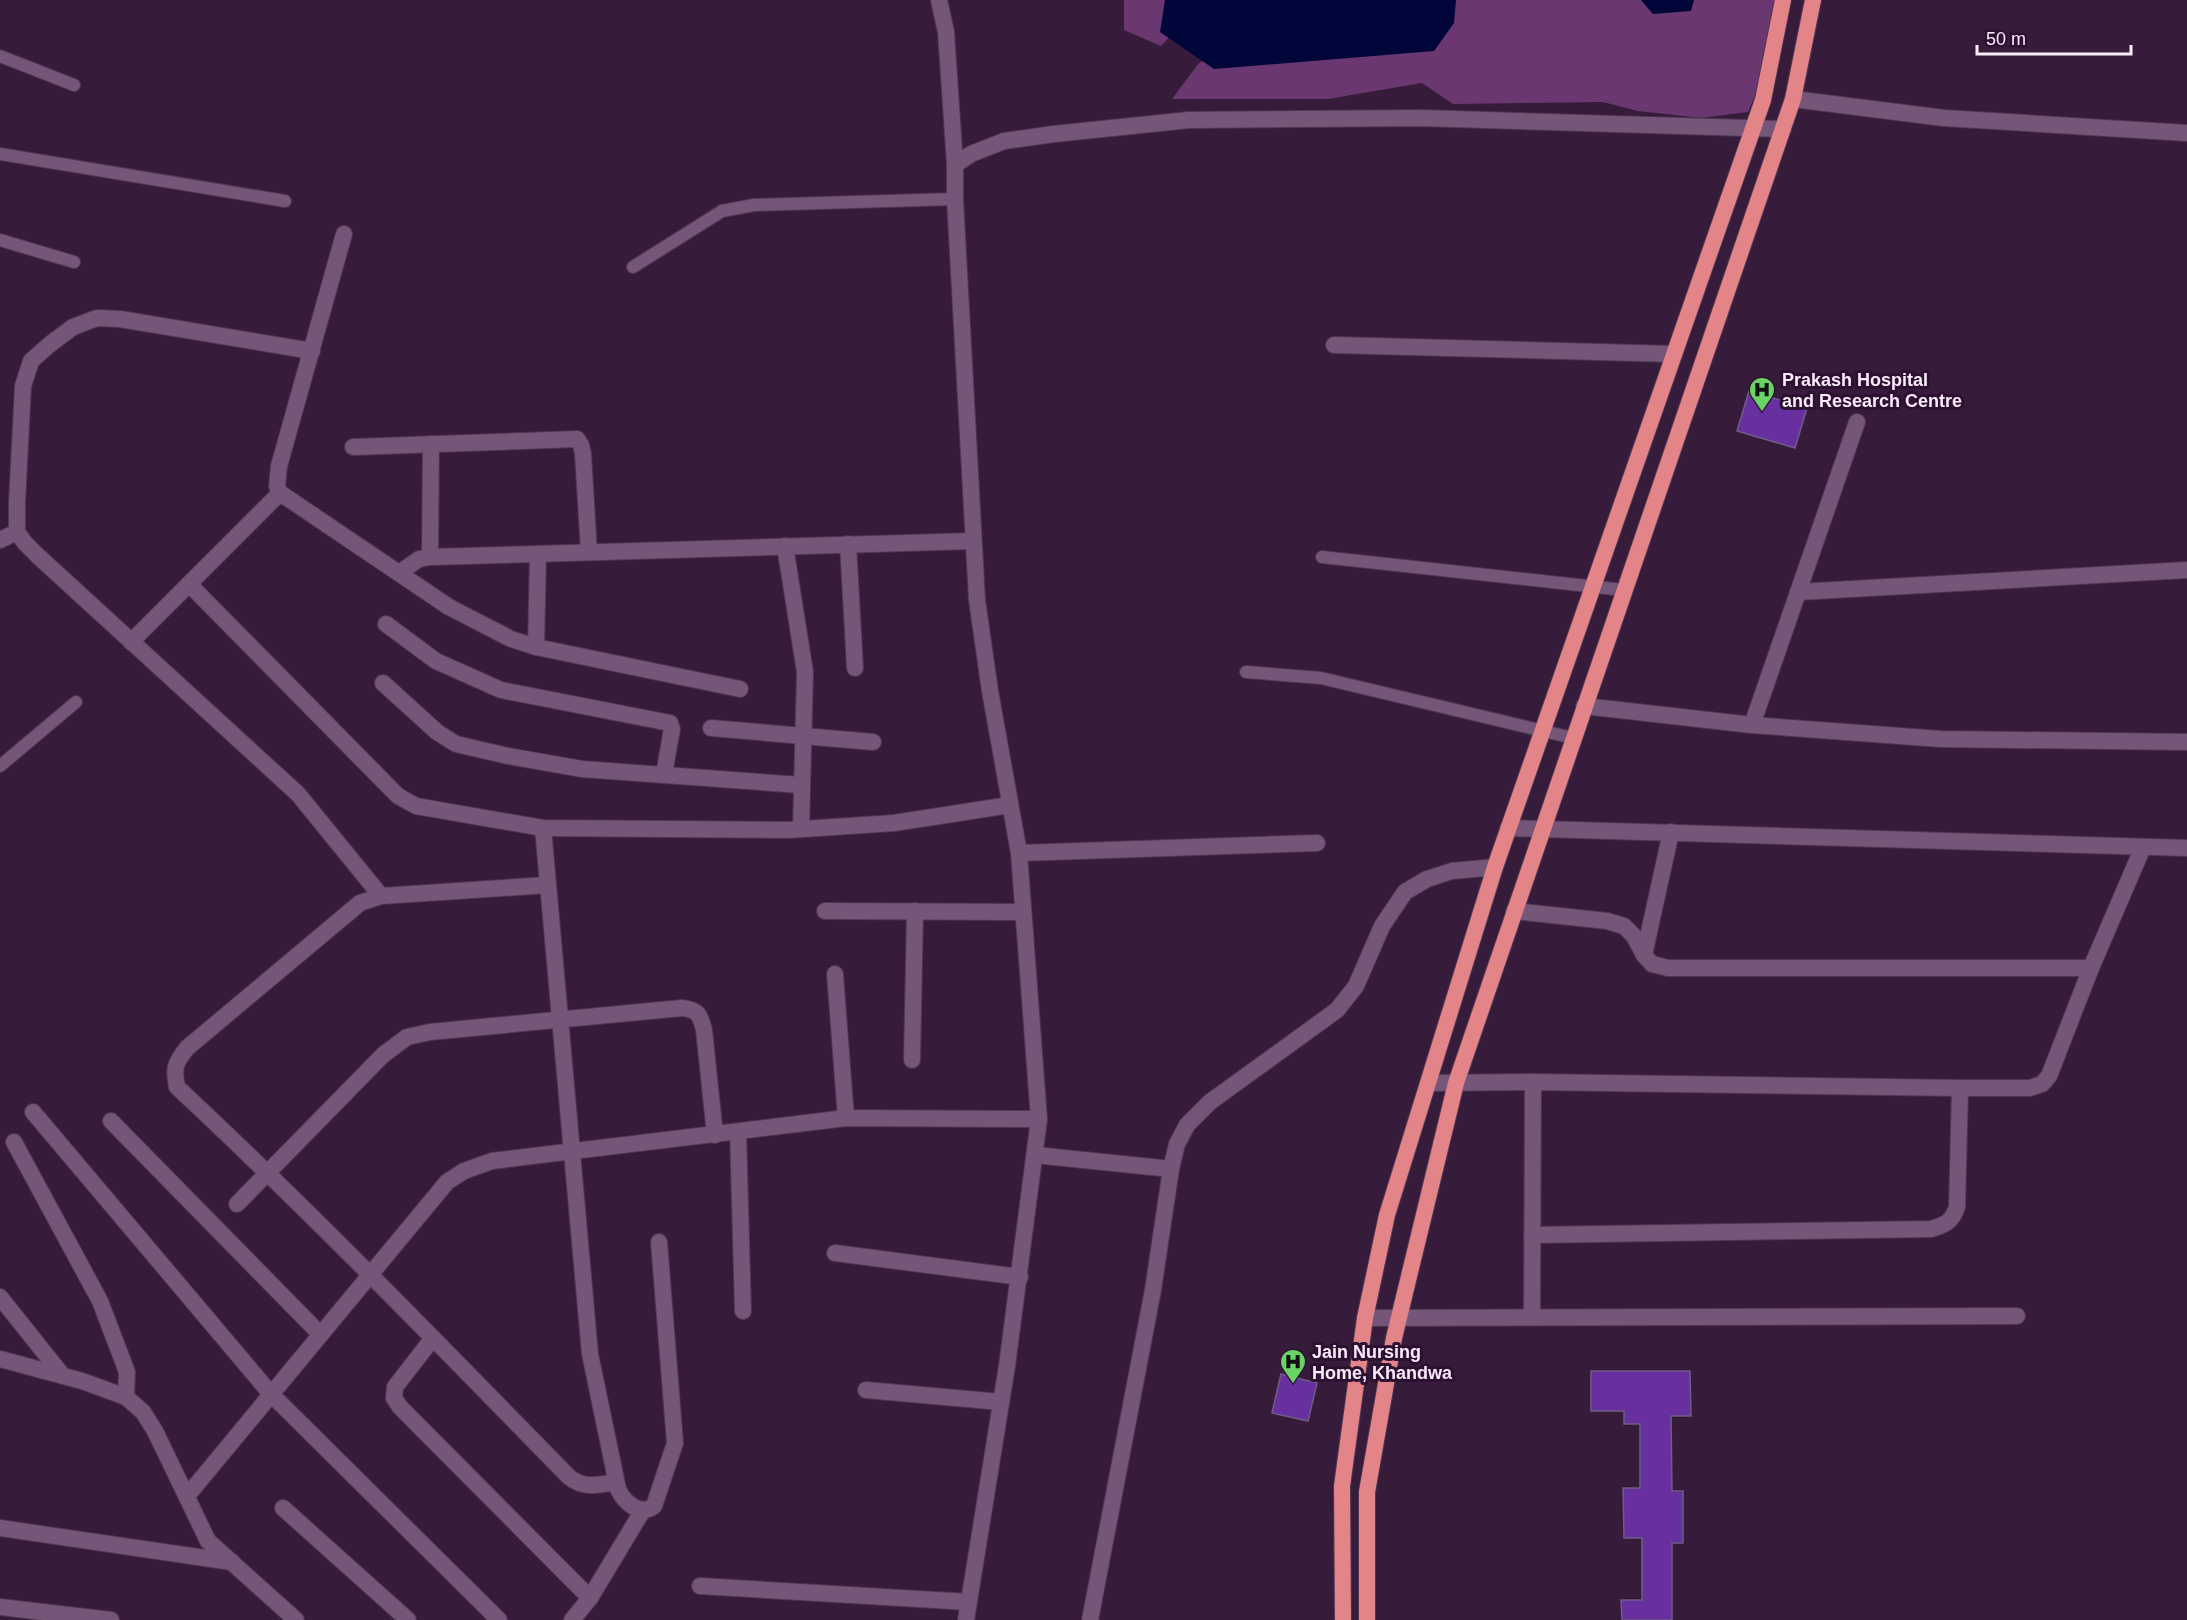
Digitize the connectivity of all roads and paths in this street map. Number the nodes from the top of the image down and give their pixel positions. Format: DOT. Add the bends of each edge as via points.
graph roads {
  1 [pos="939,0"];
  2 [pos="1783,0"];
  3 [pos="1813,0"];
  4 [pos="0,56"];
  5 [pos="74,85"];
  6 [pos="1793,99"];
  7 [pos="1753,127"];
  8 [pos="1783,129"];
  9 [pos="2187,133"];
  10 [pos="0,154"];
  11 [pos="956,165"];
  12 [pos="955,199"];
  13 [pos="285,201"];
  14 [pos="344,234"];
  15 [pos="0,240"];
  16 [pos="74,262"];
  17 [pos="633,267"];
  18 [pos="1334,345"];
  19 [pos="312,351"];
  20 [pos="1674,354"];
  21 [pos="1857,422"];
  22 [pos="431,444"];
  23 [pos="353,447"];
  24 [pos="280,493"];
  25 [pos="17,532"];
  26 [pos="0,540"];
  27 [pos="974,541"];
  28 [pos="848,544"];
  29 [pos="785,546"];
  30 [pos="589,552"];
  31 [pos="538,554"];
  32 [pos="1322,556"];
  33 [pos="430,557"];
  34 [pos="2187,570"];
  35 [pos="399,573"];
  36 [pos="189,584"];
  37 [pos="1593,586"];
  38 [pos="1624,590"];
  39 [pos="1798,592"];
  40 [pos="386,624"];
  41 [pos="131,642"];
  42 [pos="536,646"];
  43 [pos="855,668"];
  44 [pos="1246,672"];
  45 [pos="383,683"];
  46 [pos="740,689"];
  47 [pos="76,702"];
  48 [pos="1584,706"];
  49 [pos="1752,725"];
  50 [pos="711,728"];
  51 [pos="1541,732"];
  52 [pos="803,736"];
  53 [pos="1573,738"];
  54 [pos="873,742"];
  55 [pos="2187,742"];
  56 [pos="0,766"];
  57 [pos="664,774"];
  58 [pos="801,785"];
  59 [pos="1010,805"];
  60 [pos="543,828"];
  61 [pos="1508,828"];
  62 [pos="1542,828"];
  63 [pos="801,829"];
  64 [pos="1671,832"];
  65 [pos="1317,843"];
  66 [pos="2143,847"];
  67 [pos="2187,848"];
  68 [pos="1019,853"];
  69 [pos="1495,867"];
  70 [pos="548,885"];
  71 [pos="381,896"];
  72 [pos="1514,910"];
  73 [pos="825,911"];
  74 [pos="915,911"];
  75 [pos="1023,912"];
  76 [pos="1644,955"];
  77 [pos="2091,968"];
  78 [pos="835,974"];
  79 [pos="561,1019"];
  80 [pos="912,1060"];
  81 [pos="1533,1082"];
  82 [pos="1429,1083"];
  83 [pos="1456,1083"];
  84 [pos="1960,1088"];
  85 [pos="33,1112"];
  86 [pos="846,1118"];
  87 [pos="1039,1119"];
  88 [pos="111,1121"];
  89 [pos="738,1132"];
  90 [pos="715,1135"];
  91 [pos="15,1142"];
  92 [pos="573,1152"];
  93 [pos="1035,1155"];
  94 [pos="1171,1169"];
  95 [pos="268,1172"];
  96 [pos="237,1204"];
  97 [pos="1532,1235"];
  98 [pos="659,1242"];
  99 [pos="835,1253"];
  100 [pos="371,1274"];
  101 [pos="1020,1278"];
  102 [pos="0,1297"];
  103 [pos="743,1311"];
  104 [pos="2017,1316"];
  105 [pos="1398,1317"];
  106 [pos="1532,1317"];
  107 [pos="1365,1318"];
  108 [pos="320,1334"];
  109 [pos="433,1338"];
  110 [pos="0,1359"];
  111 [pos="63,1376"];
  112 [pos="866,1390"];
  113 [pos="271,1394"];
  114 [pos="126,1397"];
  115 [pos="1001,1402"];
  116 [pos="1345,1464"];
  117 [pos="1371,1466"];
  118 [pos="616,1482"];
  119 [pos="187,1496"];
  120 [pos="283,1508"];
  121 [pos="643,1510"];
  122 [pos="0,1528"];
  123 [pos="232,1562"];
  124 [pos="700,1586"];
  125 [pos="590,1598"];
  126 [pos="969,1602"];
  127 [pos="0,1607"];
  128 [pos="111,1620"];
  129 [pos="296,1620"];
  130 [pos="408,1620"];
  131 [pos="499,1620"];
  132 [pos="572,1620"];
  133 [pos="966,1620"];
  134 [pos="1090,1620"];
  135 [pos="1343,1620"];
  136 [pos="1367,1620"];
  1 -- 11 [label="street" via="946,32"];
  2 -- 7 [label="highway" via="1763,100"];
  3 -- 6 [label="highway"];
  4 -- 5 [label="lane"];
  6 -- 8 [label="highway"];
  6 -- 9 [label="street" via="1944,118"];
  7 -- 8 [label="street"];
  7 -- 11 [label="street" via="1420,118 1189,120 1004,141 971,154"];
  7 -- 20 [label="highway"];
  8 -- 38 [label="highway"];
  10 -- 13 [label="lane"];
  11 -- 12 [label="street"];
  12 -- 17 [label="lane" via="754,205 722,211"];
  12 -- 27 [label="street"];
  14 -- 19 [label="street"];
  15 -- 16 [label="lane"];
  18 -- 20 [label="street"];
  19 -- 24 [label="street" via="279,466"];
  19 -- 25 [label="street" via="120,319 98,318 73,327 31,361 23,386"];
  20 -- 37 [label="highway"];
  21 -- 39 [label="street"];
  22 -- 23 [label="street"];
  22 -- 30 [label="street" via="577,439 583,454"];
  22 -- 33 [label="street"];
  24 -- 35 [label="street"];
  24 -- 36 [label="street"];
  25 -- 26 [label="street"];
  25 -- 41 [label="street"];
  27 -- 28 [label="street"];
  27 -- 59 [label="street" via="976,600"];
  28 -- 29 [label="street"];
  28 -- 43 [label="street"];
  29 -- 30 [label="street"];
  29 -- 52 [label="street" via="805,672"];
  30 -- 31 [label="street"];
  31 -- 33 [label="street"];
  31 -- 42 [label="street"];
  32 -- 37 [label="lane"];
  33 -- 35 [label="street"];
  34 -- 39 [label="street"];
  35 -- 42 [label="street" via="479,623"];
  36 -- 41 [label="street"];
  36 -- 60 [label="street" via="398,796 416,806"];
  37 -- 38 [label="lane"];
  37 -- 51 [label="highway"];
  38 -- 48 [label="highway"];
  39 -- 49 [label="street"];
  40 -- 57 [label="street" via="436,661 501,690 670,723"];
  41 -- 71 [label="street" via="298,794"];
  42 -- 46 [label="street"];
  44 -- 51 [label="lane" via="1321,678"];
  45 -- 57 [label="street" via="456,744 582,769"];
  47 -- 56 [label="lane"];
  48 -- 49 [label="street"];
  48 -- 53 [label="highway"];
  49 -- 55 [label="street" via="1941,739"];
  50 -- 52 [label="street"];
  51 -- 53 [label="lane"];
  51 -- 61 [label="highway"];
  52 -- 54 [label="street"];
  52 -- 58 [label="street"];
  53 -- 62 [label="highway"];
  57 -- 58 [label="street"];
  58 -- 63 [label="street"];
  59 -- 63 [label="street" via="894,823"];
  59 -- 68 [label="street"];
  60 -- 63 [label="street"];
  60 -- 70 [label="street"];
  61 -- 62 [label="street"];
  61 -- 69 [label="highway"];
  62 -- 64 [label="street"];
  62 -- 72 [label="highway"];
  64 -- 66 [label="street"];
  64 -- 76 [label="street"];
  65 -- 68 [label="street"];
  66 -- 67 [label="street"];
  66 -- 77 [label="street"];
  68 -- 75 [label="street"];
  69 -- 82 [label="highway"];
  69 -- 94 [label="street" via="1452,871 1405,892 1382,926 1356,986 1337,1010 1210,1102 1187,1125"];
  70 -- 71 [label="street"];
  70 -- 79 [label="street"];
  71 -- 95 [label="street" via="360,903 176,1061 177,1087"];
  72 -- 76 [label="street" via="1624,926"];
  72 -- 83 [label="highway"];
  73 -- 74 [label="street"];
  74 -- 75 [label="street"];
  74 -- 80 [label="street"];
  75 -- 87 [label="street"];
  76 -- 77 [label="street" via="1652,964 1668,968"];
  77 -- 84 [label="street" via="2049,1076 2042,1084 2030,1089"];
  78 -- 86 [label="street"];
  79 -- 90 [label="street" via="693,1009 704,1030"];
  79 -- 92 [label="street"];
  79 -- 95 [label="street" via="407,1037 383,1055"];
  81 -- 83 [label="street"];
  81 -- 84 [label="street"];
  81 -- 97 [label="street"];
  82 -- 83 [label="street"];
  82 -- 107 [label="highway" via="1387,1215"];
  83 -- 105 [label="highway"];
  84 -- 97 [label="street" via="1957,1207 1953,1219 1945,1225 1931,1229"];
  85 -- 113 [label="street"];
  86 -- 87 [label="street"];
  86 -- 89 [label="street"];
  87 -- 93 [label="street"];
  88 -- 108 [label="street"];
  89 -- 90 [label="street"];
  89 -- 103 [label="street"];
  90 -- 92 [label="street"];
  91 -- 114 [label="street" via="100,1301 127,1372"];
  92 -- 100 [label="street" via="492,1161 464,1171 447,1182"];
  92 -- 118 [label="street" via="590,1354"];
  93 -- 94 [label="street"];
  93 -- 101 [label="street"];
  94 -- 134 [label="street" via="1153,1290"];
  95 -- 96 [label="street"];
  95 -- 100 [label="street"];
  97 -- 106 [label="street"];
  98 -- 121 [label="street" via="675,1443 654,1506"];
  99 -- 101 [label="street"];
  100 -- 108 [label="street"];
  100 -- 109 [label="street"];
  101 -- 115 [label="street"];
  102 -- 111 [label="street"];
  104 -- 106 [label="street"];
  105 -- 106 [label="street"];
  105 -- 107 [label="street"];
  105 -- 117 [label="highway"];
  107 -- 116 [label="highway"];
  108 -- 113 [label="street"];
  109 -- 118 [label="street" via="576,1483 587,1486"];
  109 -- 125 [label="street" via="395,1387 394,1398"];
  110 -- 111 [label="street"];
  111 -- 114 [label="street"];
  112 -- 115 [label="street"];
  113 -- 119 [label="street"];
  113 -- 131 [label="street"];
  114 -- 119 [label="street" via="143,1412"];
  115 -- 126 [label="street"];
  116 -- 117 [label="highway"];
  116 -- 135 [label="highway"];
  117 -- 136 [label="highway" via="1367,1492"];
  118 -- 121 [label="street" via="622,1497"];
  119 -- 123 [label="street" via="208,1541"];
  120 -- 130 [label="street"];
  121 -- 125 [label="street"];
  122 -- 123 [label="street"];
  123 -- 129 [label="street"];
  124 -- 126 [label="street"];
  125 -- 132 [label="street"];
  126 -- 133 [label="street"];
  127 -- 128 [label="street"];
}
